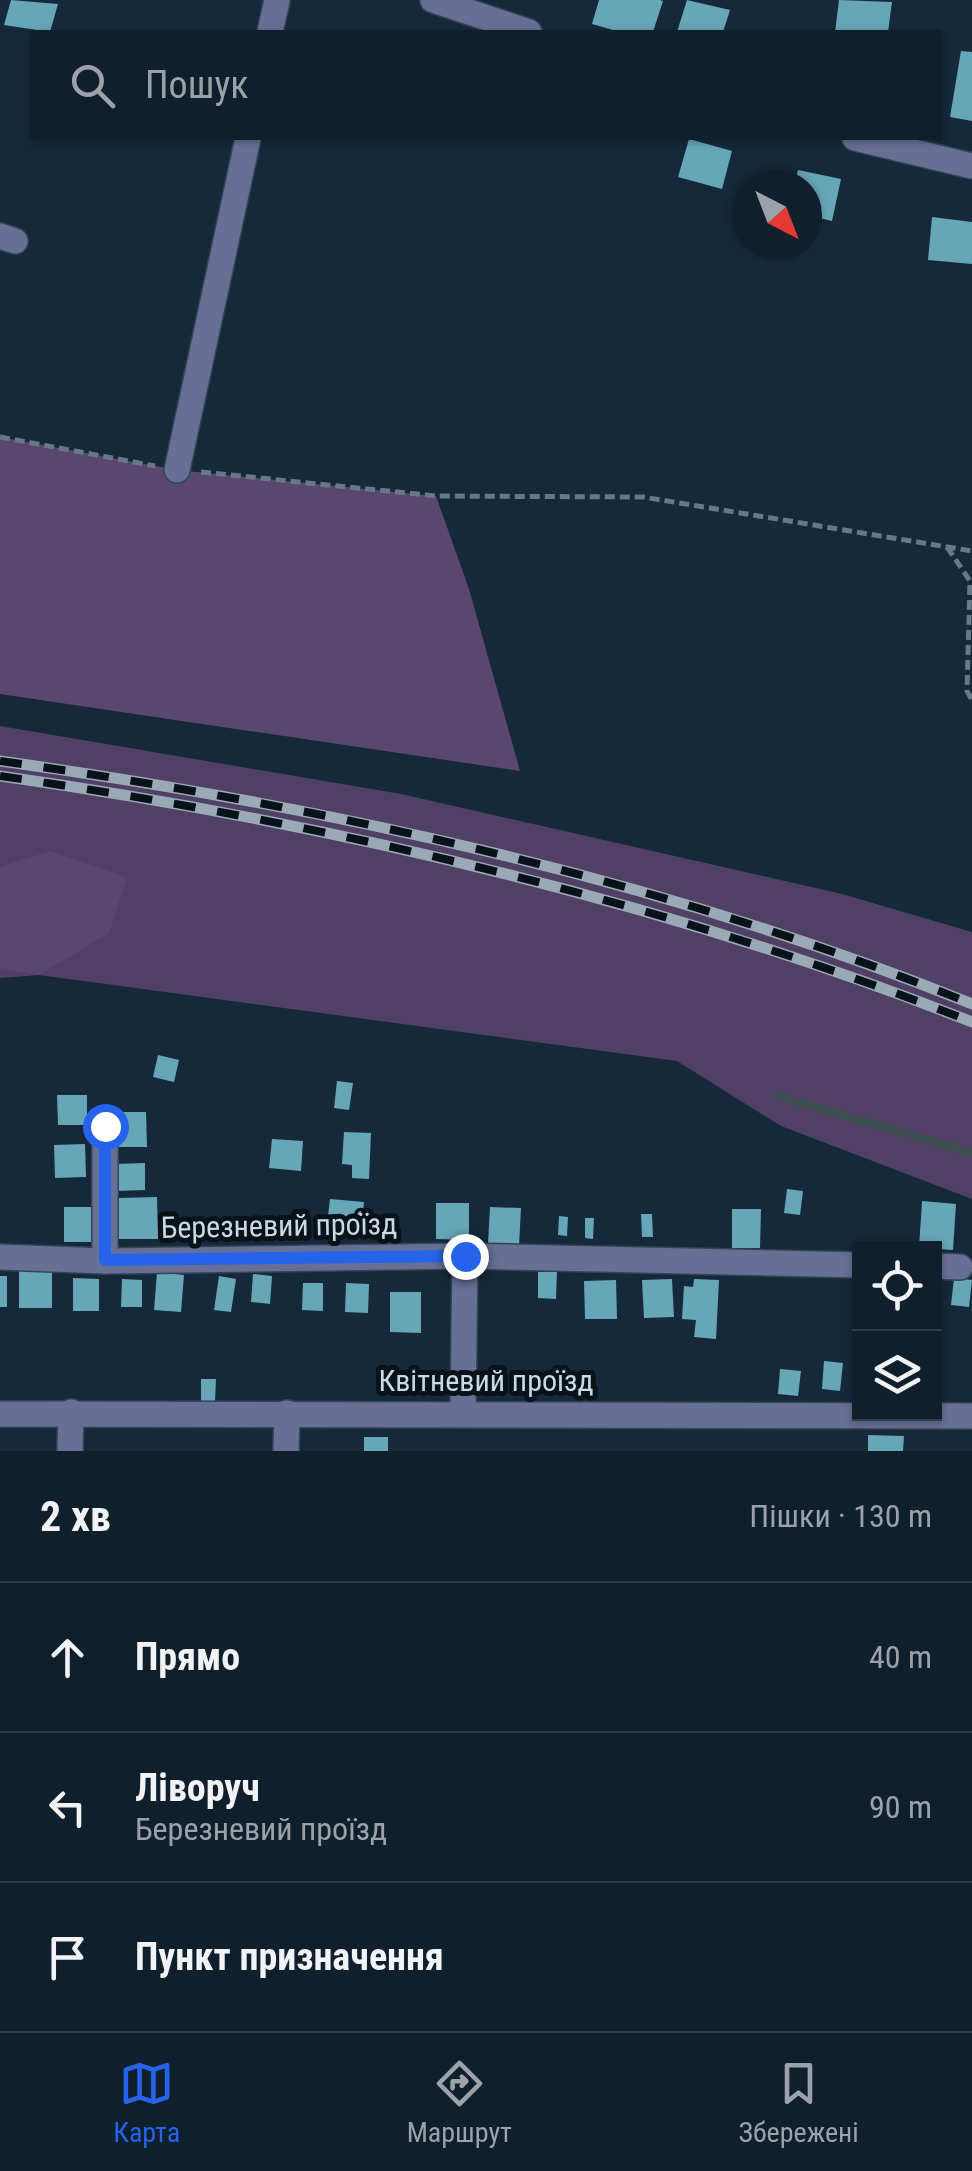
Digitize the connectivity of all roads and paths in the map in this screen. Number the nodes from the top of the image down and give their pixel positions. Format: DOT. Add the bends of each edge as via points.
graph roads {
  1 [pos="277,0"];
  2 [pos="433,0"];
  3 [pos="270,30"];
  4 [pos="522,30"];
  5 [pos="248,140"];
  6 [pos="863,140"];
  7 [pos="972,166"];
  8 [pos="0,438"];
  9 [pos="177,470"];
  10 [pos="947,547"];
  11 [pos="972,550"];
  12 [pos="972,700"];
  13 [pos="105,1126"];
  14 [pos="465,1256"];
  15 [pos="0,1257"];
  16 [pos="105,1260"];
  17 [pos="852,1264"];
  18 [pos="71,1412"];
  19 [pos="287,1413"];
  20 [pos="464,1413"];
  21 [pos="0,1414"];
  22 [pos="972,1416"];
  23 [pos="70,1451"];
  24 [pos="286,1451"];
  1 -- 3 [label="street"];
  2 -- 4 [label="street"];
  5 -- 9 [label="street"];
  6 -- 7 [label="street"];
  8 -- 9 [label="path"];
  9 -- 10 [label="path" via="436,496 643,497"];
  10 -- 11 [label="path"];
  10 -- 12 [label="path" via="970,581"];
  13 -- 16 [label="street"];
  14 -- 16 [label="street, Березневий проїзд"];
  14 -- 17 [label="street, Березневий проїзд"];
  14 -- 20 [label="street"];
  15 -- 16 [label="street, Березневий проїзд"];
  18 -- 19 [label="street, Квітневий проїзд"];
  18 -- 21 [label="street, Квітневий проїзд"];
  18 -- 23 [label="street"];
  19 -- 20 [label="street, Квітневий проїзд"];
  19 -- 24 [label="street"];
  20 -- 22 [label="street, Квітневий проїзд"];
}
